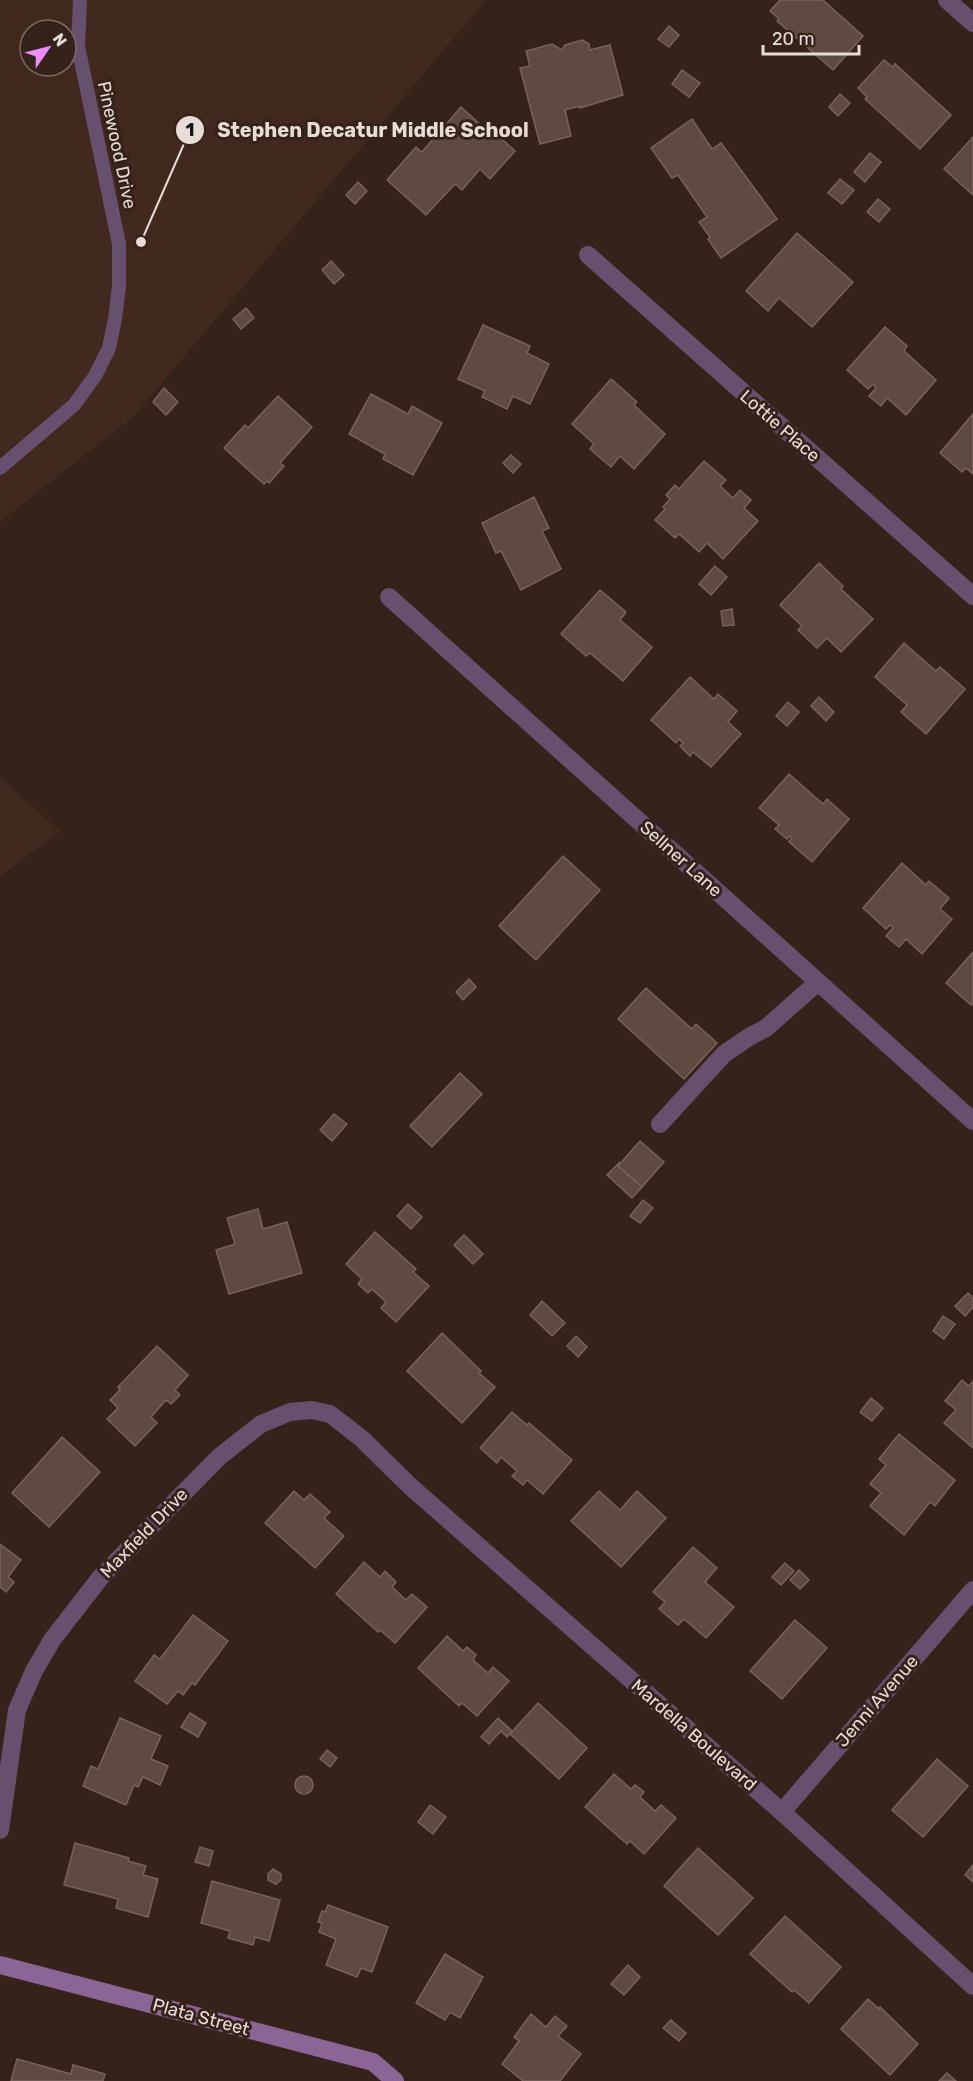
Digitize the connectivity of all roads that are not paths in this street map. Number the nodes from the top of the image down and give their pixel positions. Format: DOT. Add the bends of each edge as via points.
graph roads {
  1 [pos="80,0"];
  2 [pos="947,0"];
  3 [pos="973,23"];
  4 [pos="588,255"];
  5 [pos="0,468"];
  6 [pos="973,596"];
  7 [pos="389,597"];
  8 [pos="818,982"];
  9 [pos="973,1121"];
  10 [pos="660,1124"];
  11 [pos="411,1487"];
  12 [pos="973,1590"];
  13 [pos="782,1812"];
  14 [pos="0,1830"];
  15 [pos="0,1965"];
  16 [pos="973,1986"];
  17 [pos="395,2081"];
  1 -- 5 [label="lane, Pinewood Drive" via="78,46 119,244 115,319 109,348 74,405"];
  2 -- 3 [label="street"];
  4 -- 6 [label="street, Lottie Place"];
  7 -- 8 [label="street, Sellner Lane"];
  8 -- 9 [label="street, Sellner Lane"];
  8 -- 10 [label="street" via="766,1028 724,1054"];
  11 -- 13 [label="street, Mardella Boulevard"];
  11 -- 14 [label="street, Maxfield Drive" via="361,1438 330,1414 312,1410 290,1412 261,1424 219,1457 100,1578 52,1640 17,1710"];
  12 -- 13 [label="street, Jenni Avenue"];
  13 -- 16 [label="street, Mardella Boulevard"];
  15 -- 17 [label="street, Plata Street" via="373,2062"];
}
